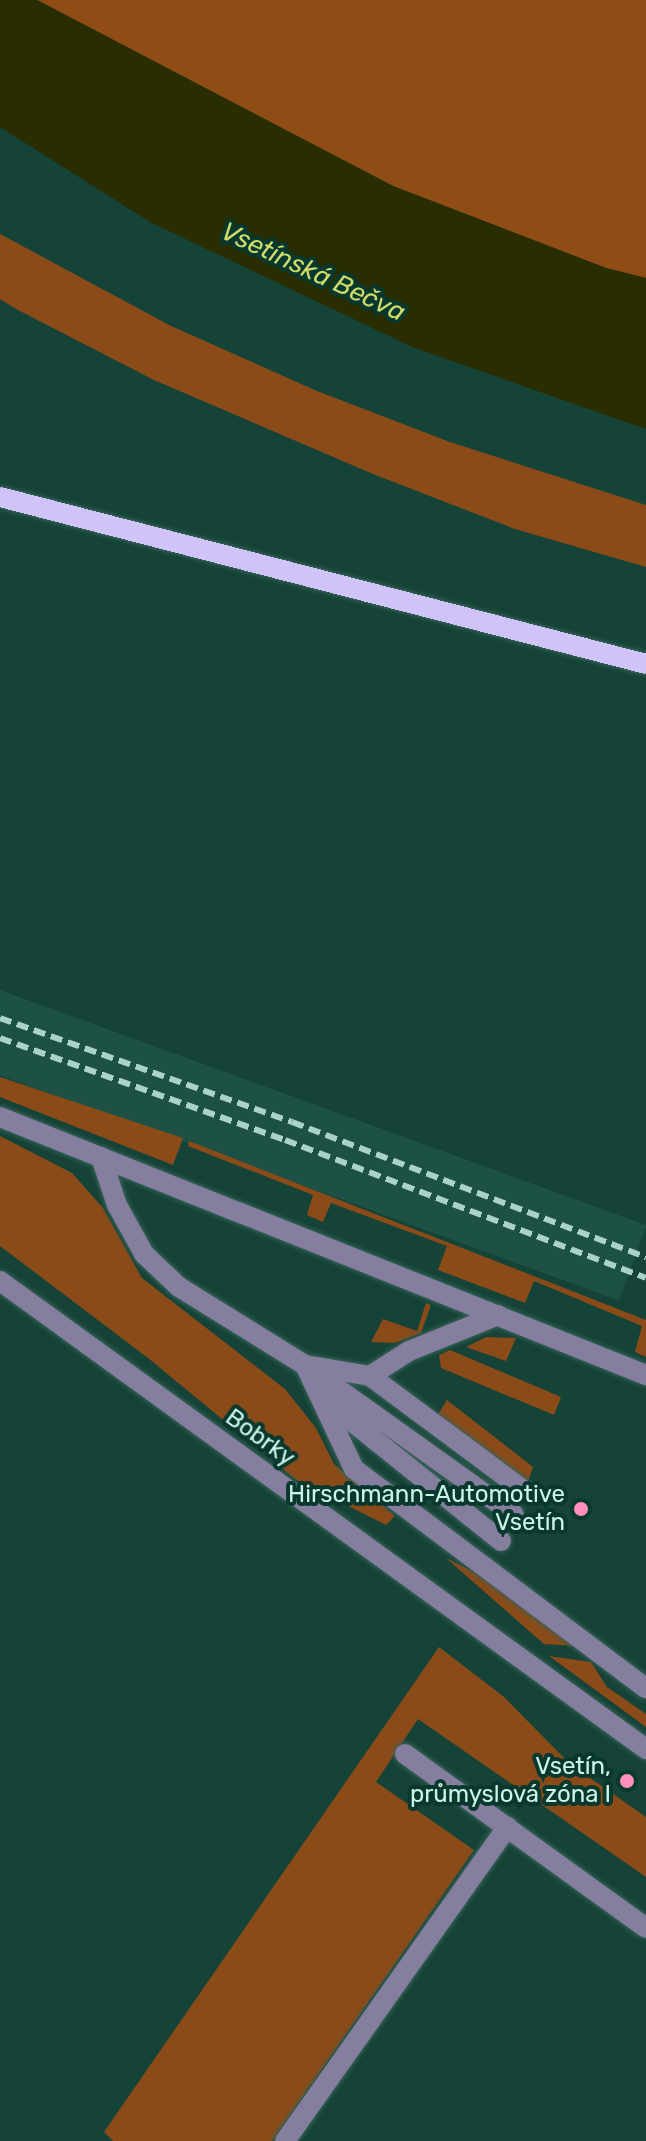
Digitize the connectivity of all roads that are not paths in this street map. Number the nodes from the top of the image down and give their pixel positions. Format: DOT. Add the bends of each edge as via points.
graph roads {
  1 [pos="0,497"];
  2 [pos="646,664"];
  3 [pos="0,1117"];
  4 [pos="101,1157"];
  5 [pos="0,1281"];
  6 [pos="498,1315"];
  7 [pos="305,1365"];
  8 [pos="646,1375"];
  9 [pos="370,1376"];
  10 [pos="522,1489"];
  11 [pos="513,1514"];
  12 [pos="501,1541"];
  13 [pos="646,1688"];
  14 [pos="646,1749"];
  15 [pos="405,1754"];
  16 [pos="507,1827"];
  17 [pos="646,1928"];
  18 [pos="285,2141"];
  1 -- 2 [label="main road"];
  3 -- 4 [label="street"];
  4 -- 6 [label="street"];
  4 -- 7 [label="street" via="117,1205 144,1254 179,1287"];
  5 -- 14 [label="street, Bobrky"];
  6 -- 8 [label="street"];
  6 -- 9 [label="street" via="409,1351"];
  7 -- 9 [label="street"];
  7 -- 11 [label="street"];
  7 -- 12 [label="street" via="355,1424"];
  7 -- 13 [label="street" via="354,1469"];
  9 -- 10 [label="street"];
  15 -- 16 [label="street"];
  16 -- 17 [label="street"];
  16 -- 18 [label="street"];
}
